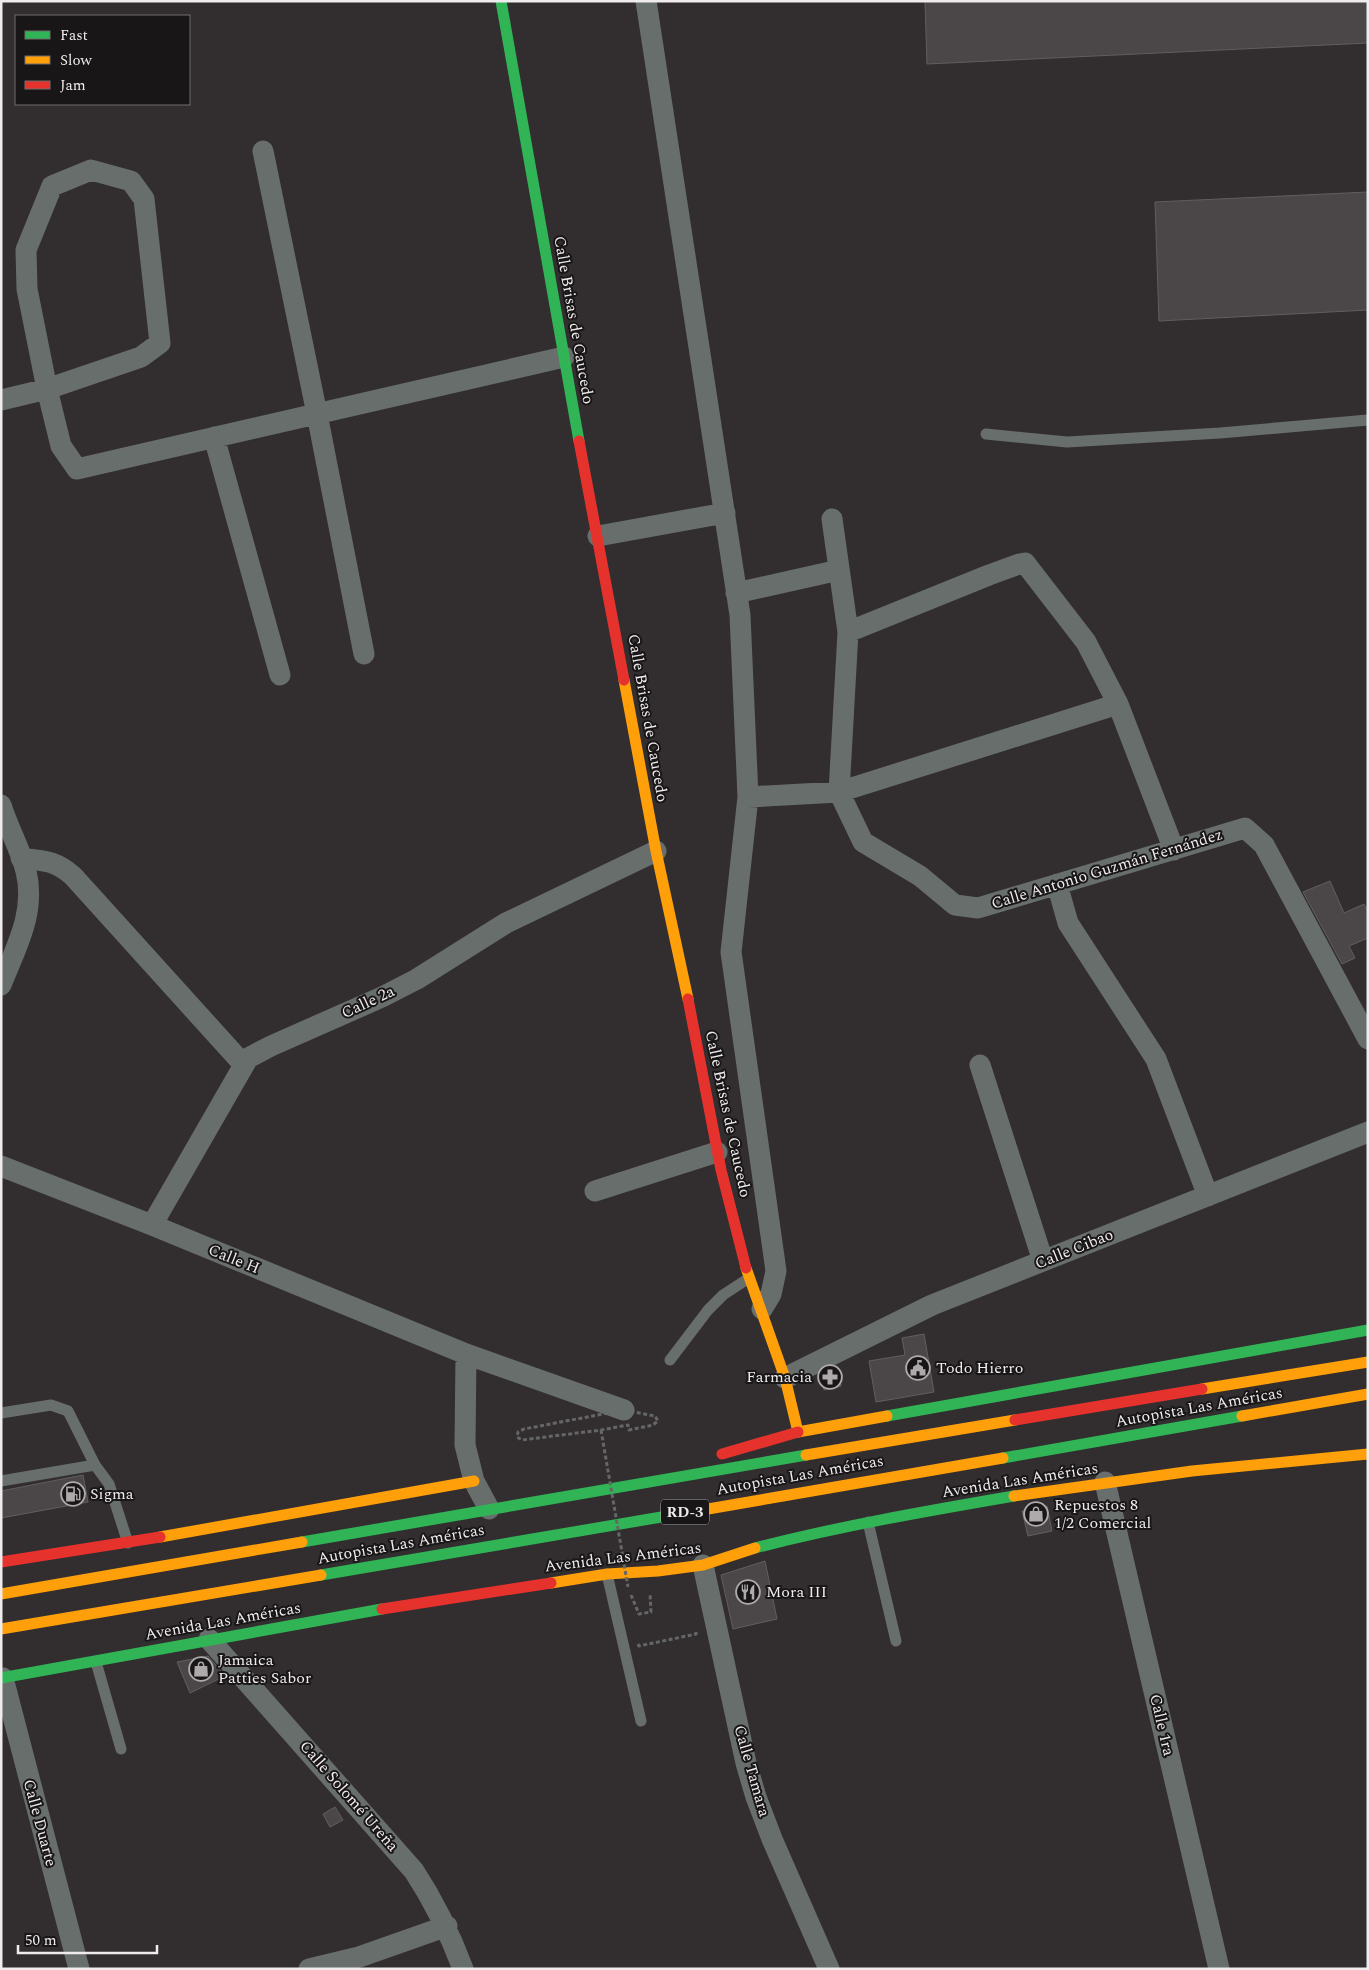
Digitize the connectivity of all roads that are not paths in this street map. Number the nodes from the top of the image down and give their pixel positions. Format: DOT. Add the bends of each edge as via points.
graph roads {
  1 [pos="501,1"];
  2 [pos="646,1"];
  3 [pos="263,151"];
  4 [pos="564,357"];
  5 [pos="47,390"];
  6 [pos="1,400"];
  7 [pos="317,414"];
  8 [pos="1368,420"];
  9 [pos="986,434"];
  10 [pos="214,438"];
  11 [pos="725,514"];
  12 [pos="832,519"];
  13 [pos="598,536"];
  14 [pos="839,570"];
  15 [pos="736,593"];
  16 [pos="848,632"];
  17 [pos="364,654"];
  18 [pos="280,675"];
  19 [pos="1118,704"];
  20 [pos="839,792"];
  21 [pos="748,797"];
  22 [pos="1,805"];
  23 [pos="1174,850"];
  24 [pos="656,851"];
  25 [pos="21,858"];
  26 [pos="1057,884"];
  27 [pos="1,985"];
  28 [pos="1368,1039"];
  29 [pos="243,1064"];
  30 [pos="980,1065"];
  31 [pos="1368,1132"];
  32 [pos="717,1152"];
  33 [pos="1,1166"];
  34 [pos="595,1191"];
  35 [pos="1208,1196"];
  36 [pos="152,1225"];
  37 [pos="1043,1261"];
  38 [pos="749,1278"];
  39 [pos="762,1309"];
  40 [pos="1368,1330"];
  41 [pos="466,1354"];
  42 [pos="670,1360"];
  43 [pos="1368,1362"];
  44 [pos="785,1378"];
  45 [pos="1368,1394"];
  46 [pos="624,1410"];
  47 [pos="1,1413"];
  48 [pos="1271,1422"];
  49 [pos="798,1432"];
  50 [pos="1126,1436"];
  51 [pos="1368,1454"];
  52 [pos="712,1457"];
  53 [pos="693,1463"];
  54 [pos="95,1465"];
  55 [pos="1,1481"];
  56 [pos="474,1481"];
  57 [pos="1105,1482"];
  58 [pos="608,1488"];
  59 [pos="489,1509"];
  60 [pos="868,1522"];
  61 [pos="128,1543"];
  62 [pos="1,1562"];
  63 [pos="703,1565"];
  64 [pos="607,1574"];
  65 [pos="1,1594"];
  66 [pos="1,1629"];
  67 [pos="209,1640"];
  68 [pos="896,1641"];
  69 [pos="96,1662"];
  70 [pos="2,1678"];
  71 [pos="641,1721"];
  72 [pos="121,1749"];
  73 [pos="447,1926"];
  74 [pos="79,1969"];
  75 [pos="309,1969"];
  76 [pos="463,1969"];
  77 [pos="829,1969"];
  78 [pos="1219,1969"];
  1 -- 4 [label="main road, Calle Brisas de Caucedo"];
  2 -- 11 [label="street"];
  3 -- 7 [label="street"];
  4 -- 7 [label="street"];
  4 -- 13 [label="main road, Calle Brisas de Caucedo"];
  5 -- 5 [label="street" via="141,357 160,343 144,198 130,181 91,170 52,186 26,250 27,289"];
  5 -- 6 [label="street"];
  5 -- 10 [label="street" via="61,446 77,469"];
  7 -- 10 [label="street"];
  7 -- 17 [label="street"];
  8 -- 9 [label="lane" via="1067,442"];
  10 -- 18 [label="street"];
  11 -- 13 [label="street"];
  11 -- 15 [label="street"];
  12 -- 14 [label="street, Calle Antonio Guzmán Fernández"];
  13 -- 24 [label="main road, Calle Brisas de Caucedo"];
  14 -- 15 [label="street"];
  14 -- 16 [label="street, Calle Antonio Guzmán Fernández"];
  15 -- 21 [label="street" via="740,615"];
  16 -- 19 [label="street" via="1024,563 1086,642"];
  16 -- 20 [label="street, Calle Antonio Guzmán Fernández"];
  19 -- 20 [label="street" via="998,746"];
  19 -- 23 [label="street"];
  20 -- 21 [label="street"];
  20 -- 26 [label="street, Calle Antonio Guzmán Fernández" via="863,842 920,876 955,905 978,908"];
  21 -- 39 [label="street" via="731,952 776,1272 771,1294"];
  22 -- 25 [label="street"];
  23 -- 26 [label="street, Calle Antonio Guzmán Fernández"];
  23 -- 28 [label="street, Calle Antonio Guzmán Fernández" via="1245,828 1264,845"];
  24 -- 29 [label="street, Calle 2a" via="506,923 417,979 271,1046"];
  24 -- 32 [label="main road, Calle Brisas de Caucedo"];
  25 -- 27 [label="street" via="29,891 26,921"];
  25 -- 29 [label="street" via="55,863 73,876"];
  26 -- 35 [label="street" via="1068,923 1156,1059"];
  29 -- 36 [label="street, Calle 2a"];
  30 -- 37 [label="street"];
  31 -- 35 [label="street, Calle Cibao"];
  32 -- 34 [label="street"];
  32 -- 38 [label="main road, Calle Brisas de Caucedo"];
  33 -- 36 [label="street, Calle H"];
  35 -- 37 [label="street, Calle Cibao"];
  36 -- 41 [label="street, Calle H"];
  37 -- 44 [label="street, Calle Cibao" via="932,1305"];
  38 -- 39 [label="main road, Calle Brisas de Caucedo"];
  38 -- 42 [label="lane" via="708,1310"];
  39 -- 44 [label="main road, Calle Brisas de Caucedo"];
  40 -- 49 [label="main road"];
  41 -- 46 [label="street, Calle H"];
  41 -- 56 [label="street" via="465,1445"];
  43 -- 58 [label="main road, Autopista Las Américas / RD-3"];
  44 -- 49 [label="main road, Calle Brisas de Caucedo"];
  45 -- 50 [label="main road, Autopista Las Américas / RD-3"];
  47 -- 54 [label="lane" via="51,1405 68,1411"];
  48 -- 50 [label="main road"];
  49 -- 52 [label="main road"];
  50 -- 66 [label="main road, Autopista Las Américas / RD-3"];
  51 -- 57 [label="main road, Avenida Las Américas"];
  53 -- 58 [label="main road"];
  54 -- 55 [label="lane"];
  54 -- 61 [label="lane" via="109,1484"];
  56 -- 59 [label="street"];
  56 -- 61 [label="main road"];
  57 -- 60 [label="main road, Avenida Las Américas"];
  57 -- 78 [label="street, Calle 1ra"];
  58 -- 59 [label="main road, Autopista Las Américas / RD-3"];
  59 -- 65 [label="main road, Autopista Las Américas / RD-3"];
  60 -- 63 [label="main road, Avenida Las Américas" via="754,1548"];
  60 -- 68 [label="lane"];
  61 -- 62 [label="main road"];
  63 -- 64 [label="main road, Avenida Las Américas"];
  63 -- 77 [label="street, Calle Tamara" via="756,1797"];
  64 -- 67 [label="main road, Avenida Las Américas" via="403,1605"];
  64 -- 71 [label="lane"];
  67 -- 69 [label="main road, Avenida Las Américas"];
  67 -- 73 [label="street, Calle Solomé Ureña" via="414,1872"];
  69 -- 70 [label="main road, Avenida Las Américas"];
  69 -- 72 [label="lane"];
  70 -- 74 [label="street, Calle Duarte"];
  73 -- 75 [label="street" via="359,1958"];
  73 -- 76 [label="street, Calle Solomé Ureña"];
}
